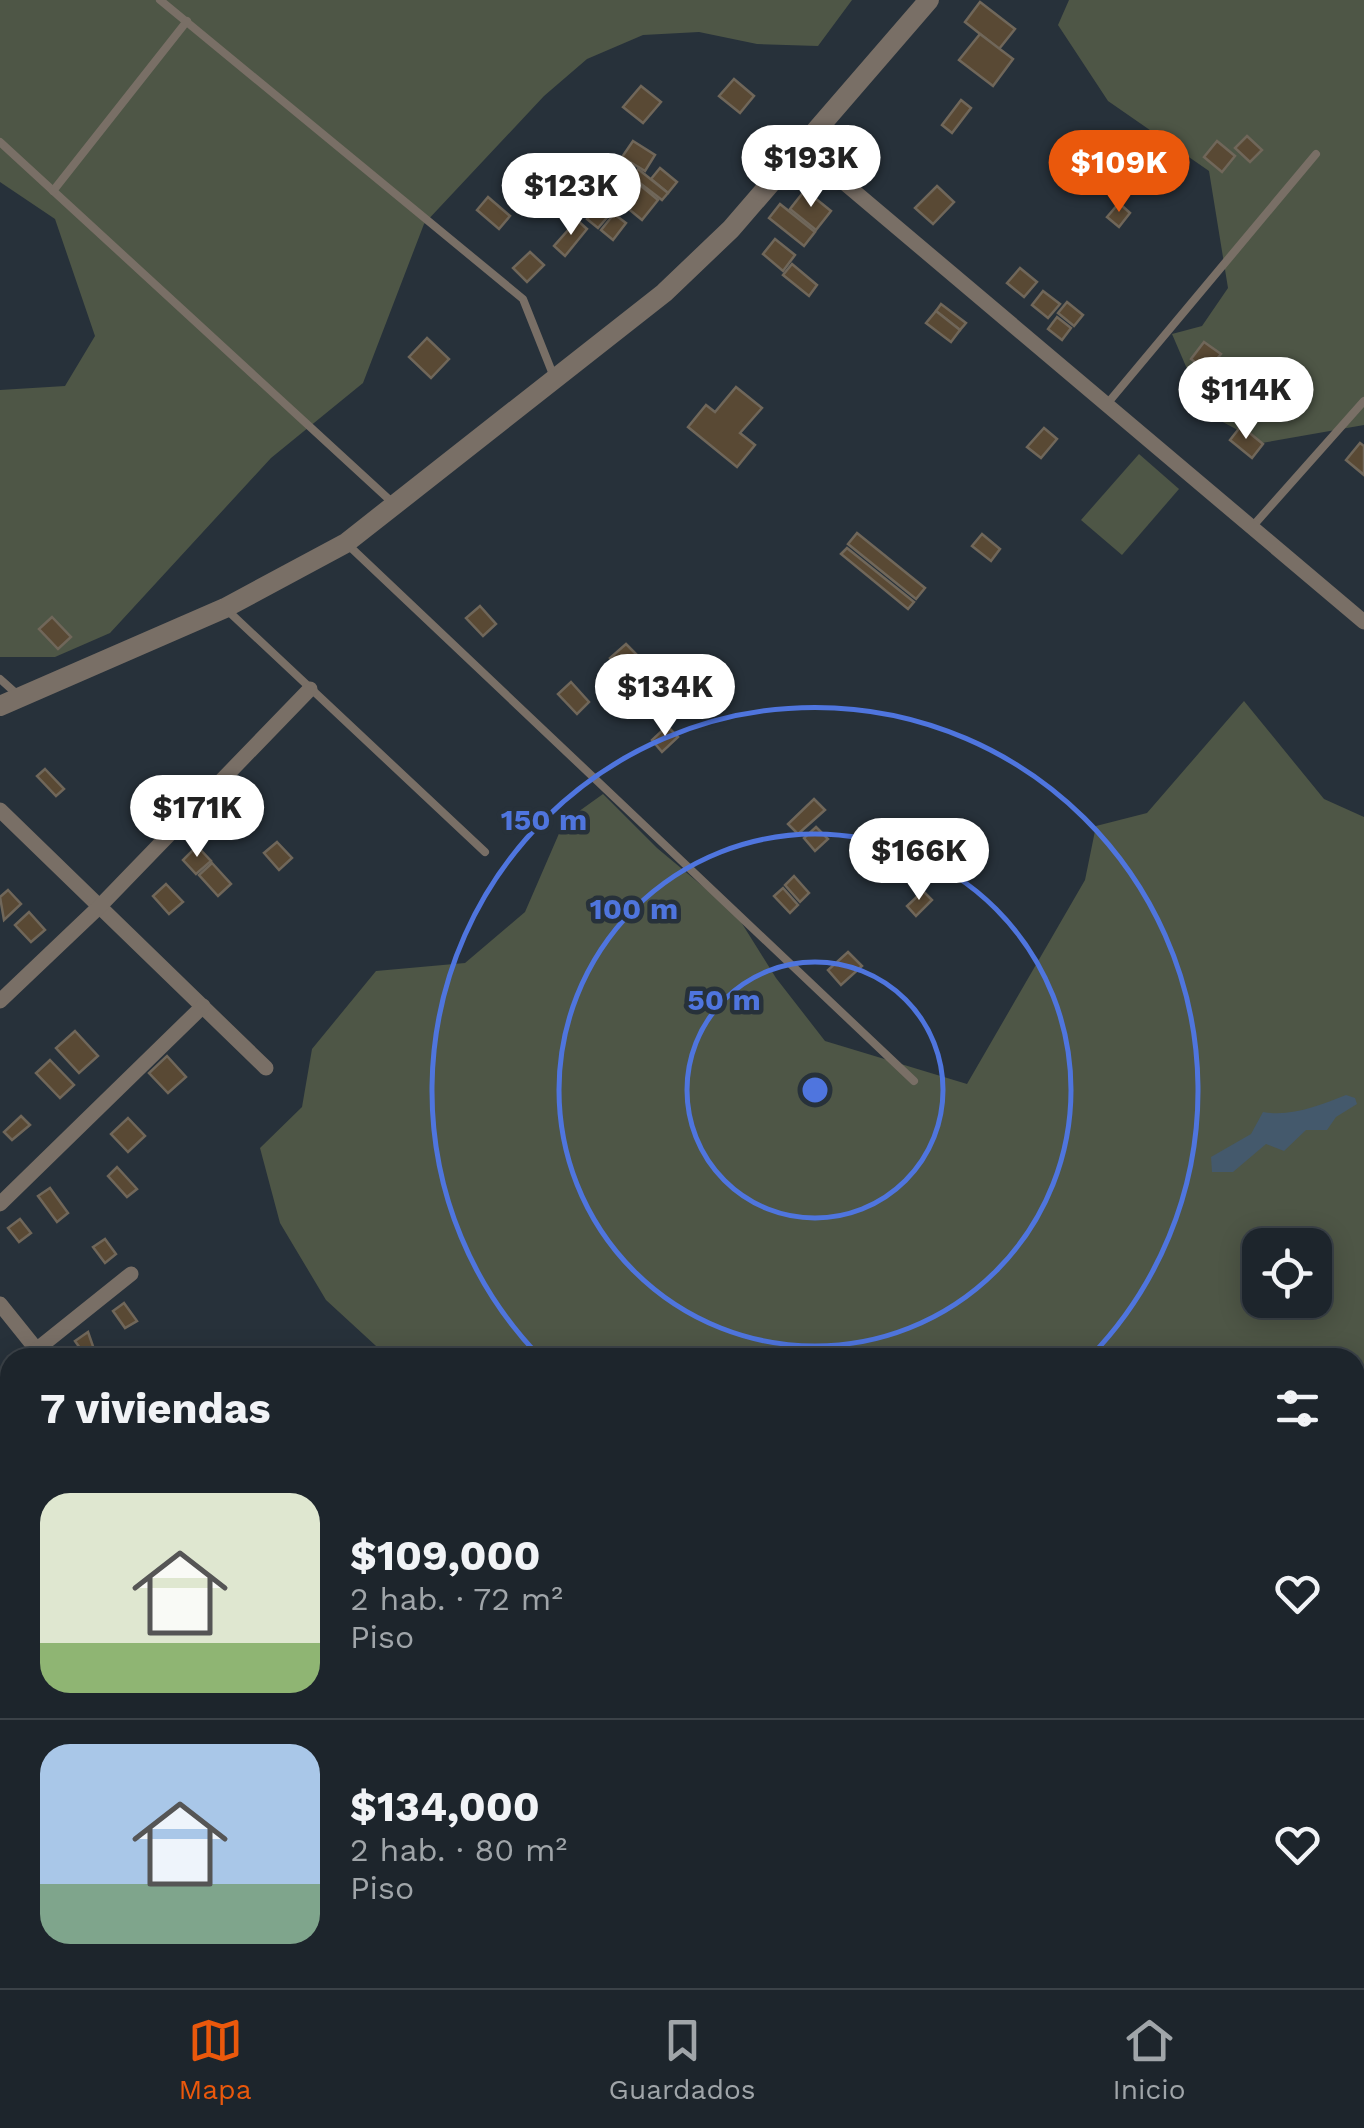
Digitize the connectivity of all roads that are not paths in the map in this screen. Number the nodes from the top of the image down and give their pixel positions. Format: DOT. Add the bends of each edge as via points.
graph roads {
  1 [pos="160,0"];
  2 [pos="929,0"];
  3 [pos="187,21"];
  4 [pos="0,142"];
  5 [pos="803,148"];
  6 [pos="1316,154"];
  7 [pos="53,190"];
  8 [pos="555,381"];
  9 [pos="1364,402"];
  10 [pos="1107,404"];
  11 [pos="396,505"];
  12 [pos="1252,527"];
  13 [pos="346,544"];
  14 [pos="224,608"];
  15 [pos="1364,622"];
  16 [pos="0,679"];
  17 [pos="310,689"];
  18 [pos="20,698"];
  19 [pos="0,706"];
  20 [pos="0,810"];
  21 [pos="485,852"];
  22 [pos="100,906"];
  23 [pos="0,1001"];
  24 [pos="202,1006"];
  25 [pos="266,1068"];
  26 [pos="914,1081"];
  27 [pos="0,1204"];
  28 [pos="131,1274"];
  29 [pos="0,1304"];
  30 [pos="34,1348"];
  31 [pos="46,1348"];
  1 -- 3 [label="lane"];
  2 -- 5 [label="street"];
  3 -- 7 [label="lane"];
  3 -- 8 [label="lane" via="523,299"];
  4 -- 7 [label="lane"];
  5 -- 8 [label="street" via="664,293"];
  5 -- 10 [label="street"];
  6 -- 10 [label="lane"];
  7 -- 11 [label="lane"];
  8 -- 11 [label="street"];
  9 -- 12 [label="lane"];
  10 -- 12 [label="street"];
  11 -- 13 [label="street"];
  12 -- 15 [label="street"];
  13 -- 14 [label="street"];
  13 -- 26 [label="lane"];
  14 -- 17 [label="lane"];
  14 -- 18 [label="street"];
  16 -- 18 [label="lane"];
  17 -- 21 [label="lane"];
  17 -- 22 [label="street"];
  18 -- 19 [label="street"];
  20 -- 22 [label="street"];
  22 -- 23 [label="street"];
  22 -- 24 [label="street"];
  24 -- 25 [label="street"];
  24 -- 27 [label="street"];
  28 -- 31 [label="street"];
  29 -- 30 [label="street"];
}
